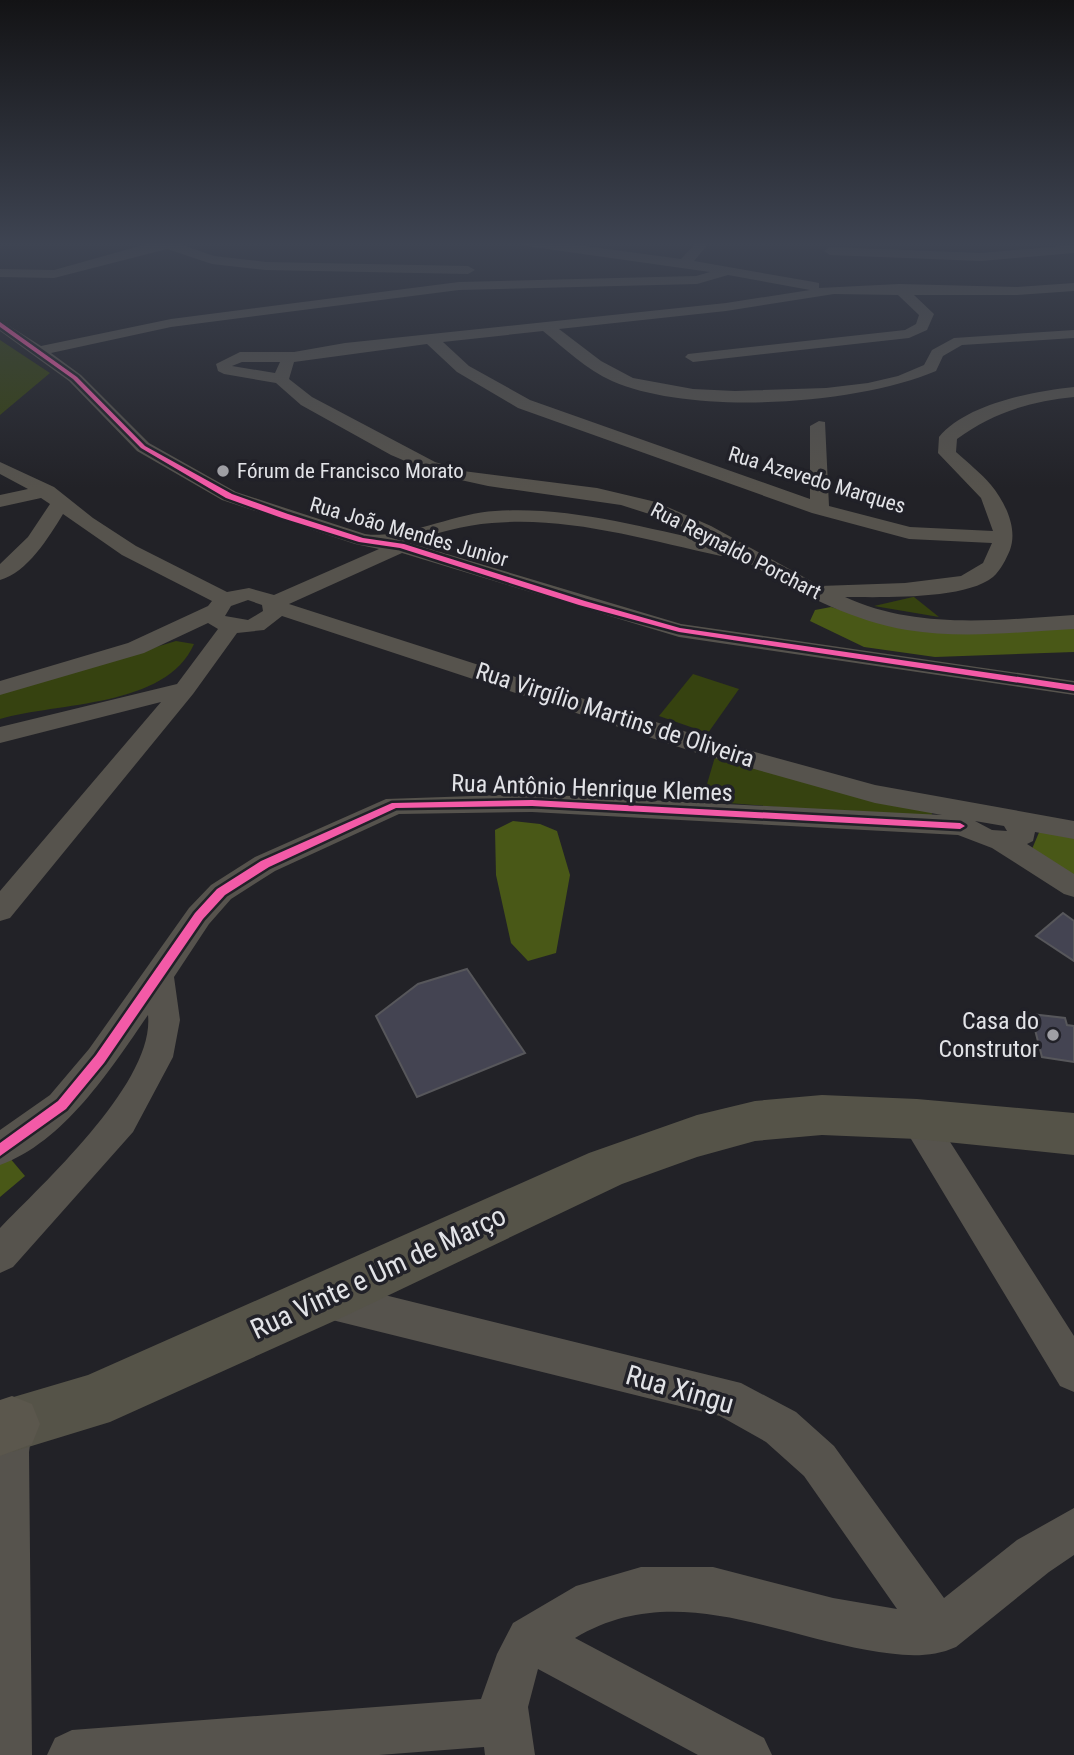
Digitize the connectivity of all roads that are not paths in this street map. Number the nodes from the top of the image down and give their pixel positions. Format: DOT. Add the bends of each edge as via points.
graph roads {
  1 [pos="0,324"];
  2 [pos="177,324"];
  3 [pos="583,324"];
  4 [pos="923,324"];
  5 [pos="548,328"];
  6 [pos="1074,334"];
  7 [pos="431,339"];
  8 [pos="41,351"];
  9 [pos="294,357"];
  10 [pos="694,357"];
  11 [pos="281,379"];
  12 [pos="1074,392"];
  13 [pos="819,426"];
  14 [pos="0,467"];
  15 [pos="54,496"];
  16 [pos="0,501"];
  17 [pos="819,509"];
  18 [pos="1004,538"];
  19 [pos="381,545"];
  20 [pos="751,556"];
  21 [pos="0,574"];
  22 [pos="810,591"];
  23 [pos="249,594"];
  24 [pos="274,605"];
  25 [pos="224,612"];
  26 [pos="1074,622"];
  27 [pos="0,688"];
  28 [pos="1074,688"];
  29 [pos="185,689"];
  30 [pos="0,735"];
  31 [pos="960,817"];
  32 [pos="1004,829"];
  33 [pos="1074,830"];
  34 [pos="1074,887"];
  35 [pos="0,910"];
  36 [pos="158,974"];
  37 [pos="917,1119"];
  38 [pos="1074,1134"];
  39 [pos="0,1150"];
  40 [pos="0,1255"];
  41 [pos="324,1299"];
  42 [pos="1074,1371"];
  43 [pos="6,1426"];
  44 [pos="1074,1530"];
  45 [pos="940,1631"];
  46 [pos="528,1639"];
  47 [pos="506,1738"];
  48 [pos="7,1755"];
  49 [pos="72,1755"];
  50 [pos="747,1755"];
  1 -- 8 [label="street, Rua João Mendes Junior"];
  2 -- 8 [label="street"];
  3 -- 5 [label="street"];
  4 -- 10 [label="street" via="909,334"];
  5 -- 6 [label="street" via="589,362 626,381 673,393 747,397 897,381 930,368 937,353 959,341"];
  5 -- 7 [label="street"];
  7 -- 9 [label="street"];
  7 -- 17 [label="street, Rua Azevedo Marques" via="463,369 524,404"];
  8 -- 19 [label="street, Rua João Mendes Junior" via="154,454 229,496"];
  9 -- 11 [label="street" via="281,371"];
  9 -- 11 [label="street" via="240,357 224,368"];
  11 -- 20 [label="street, Rua Reynaldo Porchart" via="294,393 374,439 439,469 645,505"];
  12 -- 18 [label="street" via="970,419 948,437 947,453 991,495"];
  13 -- 17 [label="street"];
  14 -- 15 [label="street"];
  15 -- 16 [label="street"];
  15 -- 21 [label="street" via="42,535"];
  15 -- 25 [label="street" via="98,531"];
  17 -- 18 [label="street, Rua Azevedo Marques" via="909,533"];
  18 -- 22 [label="street" via="995,563 982,575 956,583"];
  19 -- 20 [label="street" via="465,521 520,515"];
  19 -- 23 [label="street"];
  19 -- 24 [label="street"];
  19 -- 28 [label="street, Rua João Mendes Junior" via="628,635 688,648 790,659 862,659"];
  20 -- 22 [label="street, Rua Reynaldo Porchart"];
  22 -- 26 [label="street, Rua Reynaldo Porchart" via="863,612 946,628"];
  23 -- 24 [label="street, Rua Virgílio Martins de Oliveira"];
  23 -- 25 [label="street"];
  24 -- 25 [label="street" via="272,616 259,624"];
  24 -- 31 [label="street, Rua Virgílio Martins de Oliveira" via="706,747"];
  25 -- 27 [label="street" via="136,648"];
  25 -- 29 [label="street"];
  29 -- 30 [label="street"];
  29 -- 35 [label="street"];
  31 -- 32 [label="street"];
  31 -- 36 [label="street, Rua Antônio Henrique Klemes" via="532,803 395,805 265,864 221,892"];
  32 -- 33 [label="street"];
  32 -- 34 [label="street"];
  36 -- 39 [label="street, Rua Antônio Henrique Klemes" via="62,1105"];
  36 -- 40 [label="street" via="164,1020 157,1057 121,1122"];
  37 -- 38 [label="main road, Rua Vinte e Um de Março"];
  37 -- 41 [label="main road, Rua Vinte e Um de Março" via="822,1115 755,1121 697,1136 606,1168"];
  37 -- 42 [label="street"];
  41 -- 43 [label="main road, Rua Vinte e Um de Março" via="90,1402"];
  41 -- 45 [label="street, Rua Xingu" via="727,1397 781,1427 819,1461"];
  43 -- 48 [label="street, Rua Vinte e Um de Março"];
  44 -- 45 [label="street" via="1033,1556"];
  45 -- 46 [label="street" via="902,1633 713,1590 641,1590 592,1602"];
  46 -- 47 [label="street" via="504,1686"];
  46 -- 50 [label="street"];
  47 -- 49 [label="street"];
}
